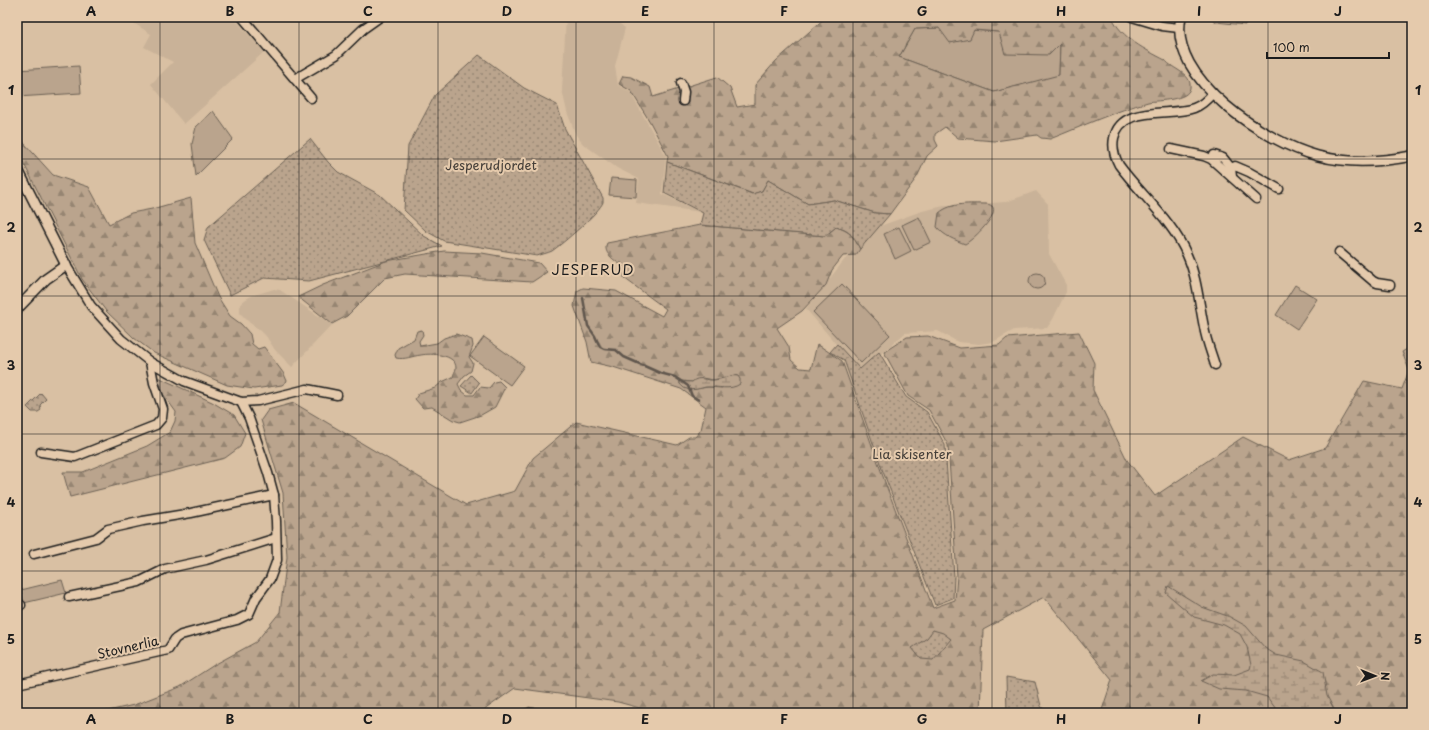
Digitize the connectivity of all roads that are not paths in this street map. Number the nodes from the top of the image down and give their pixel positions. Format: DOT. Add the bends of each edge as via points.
graph roads {
  1 [pos="242,17"];
  2 [pos="380,17"];
  3 [pos="1132,17"];
  4 [pos="1181,17"];
  5 [pos="1179,28"];
  6 [pos="295,79"];
  7 [pos="681,83"];
  8 [pos="1213,93"];
  9 [pos="311,98"];
  10 [pos="683,101"];
  11 [pos="1171,149"];
  12 [pos="1412,156"];
  13 [pos="1213,157"];
  14 [pos="1231,168"];
  15 [pos="18,171"];
  16 [pos="1232,176"];
  17 [pos="1279,189"];
  18 [pos="1256,199"];
  19 [pos="1338,252"];
  20 [pos="66,265"];
  21 [pos="1390,285"];
  22 [pos="17,309"];
  23 [pos="150,362"];
  24 [pos="1216,365"];
  25 [pos="337,395"];
  26 [pos="241,402"];
  27 [pos="41,452"];
  28 [pos="274,494"];
  29 [pos="276,538"];
  30 [pos="34,554"];
  31 [pos="69,597"];
  32 [pos="17,684"];
  1 -- 6 [label="street"];
  2 -- 6 [label="street" via="363,29 336,55"];
  3 -- 5 [label="street"];
  4 -- 5 [label="street"];
  5 -- 8 [label="street" via="1187,60"];
  6 -- 9 [label="street"];
  7 -- 10 [label="street"];
  8 -- 12 [label="street" via="1248,123 1272,138 1306,153 1353,161 1380,161"];
  8 -- 24 [label="street" via="1194,108 1127,119 1117,130 1113,144 1119,165 1171,228 1187,253 1196,282 1208,344"];
  11 -- 13 [label="street"];
  13 -- 14 [label="street" via="1223,158"];
  13 -- 16 [label="street"];
  14 -- 16 [label="street"];
  14 -- 17 [label="street" via="1235,166 1249,172"];
  15 -- 20 [label="street"];
  16 -- 18 [label="street"];
  19 -- 21 [label="street" via="1377,284"];
  20 -- 22 [label="street" via="46,279"];
  20 -- 23 [label="street" via="91,306 121,339"];
  23 -- 26 [label="street" via="184,381"];
  23 -- 27 [label="street" via="154,384 163,409 162,418 156,425 75,457"];
  25 -- 26 [label="street" via="307,389 258,401"];
  26 -- 28 [label="street, Stovnerlia" via="249,418"];
  28 -- 29 [label="street, Stovnerlia"];
  28 -- 30 [label="street" via="192,513 143,520 108,529 96,538"];
  29 -- 31 [label="street" via="206,560 165,569 139,582"];
  29 -- 32 [label="street, Stovnerlia" via="277,560 270,579 256,598 249,614 237,620 181,635 168,650"];
}
